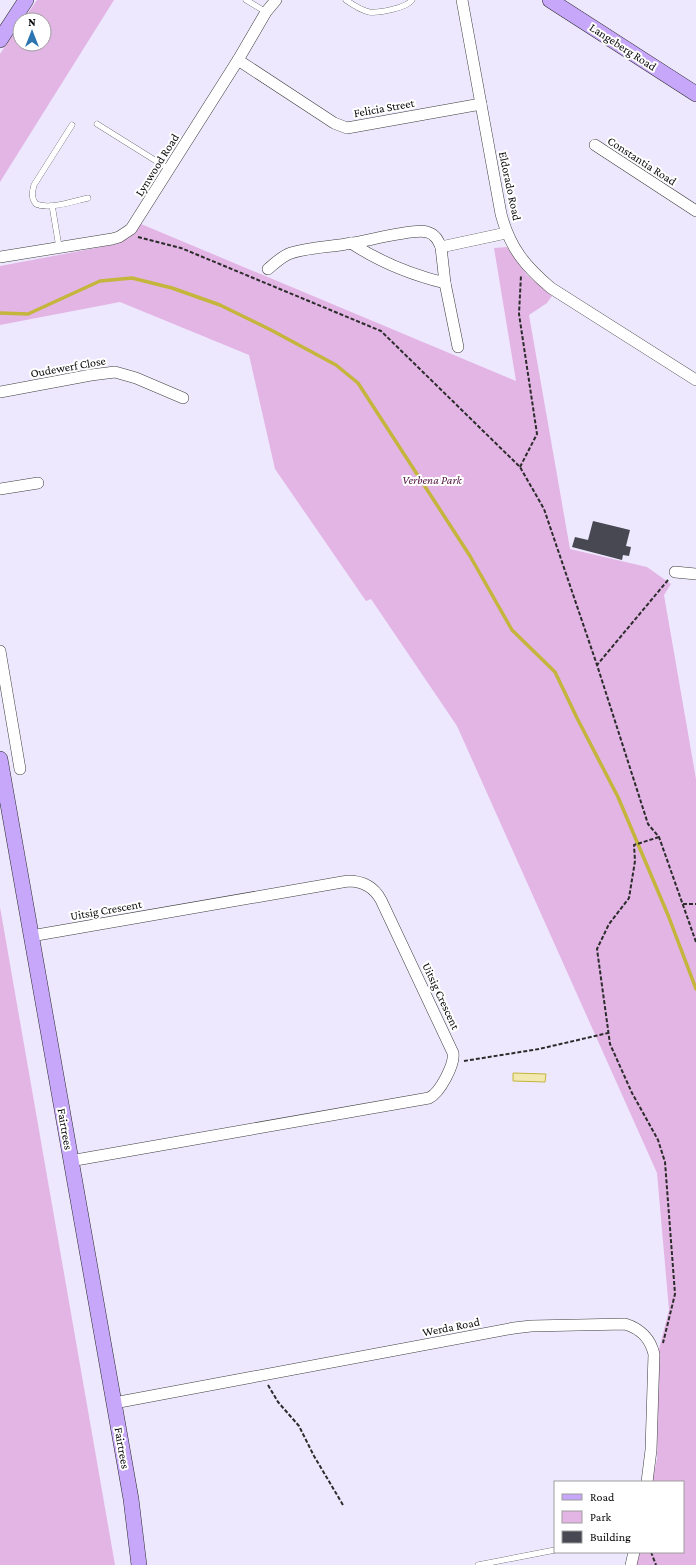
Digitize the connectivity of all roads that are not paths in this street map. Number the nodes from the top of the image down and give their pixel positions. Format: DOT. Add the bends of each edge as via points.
graph roads {
  1 [pos="26,0"];
  2 [pos="246,0"];
  3 [pos="276,0"];
  4 [pos="346,0"];
  5 [pos="412,0"];
  6 [pos="462,0"];
  7 [pos="550,0"];
  8 [pos="266,12"];
  9 [pos="0,40"];
  10 [pos="238,60"];
  11 [pos="696,94"];
  12 [pos="481,104"];
  13 [pos="97,124"];
  14 [pos="72,125"];
  15 [pos="595,145"];
  16 [pos="169,169"];
  17 [pos="88,198"];
  18 [pos="52,206"];
  19 [pos="696,211"];
  20 [pos="506,233"];
  21 [pos="351,244"];
  22 [pos="59,247"];
  23 [pos="441,247"];
  24 [pos="0,258"];
  25 [pos="268,269"];
  26 [pos="445,283"];
  27 [pos="458,347"];
  28 [pos="696,380"];
  29 [pos="0,392"];
  30 [pos="183,398"];
  31 [pos="38,482"];
  32 [pos="0,489"];
  33 [pos="675,572"];
  34 [pos="696,574"];
  35 [pos="0,651"];
  36 [pos="3,684"];
  37 [pos="0,759"];
  38 [pos="20,769"];
  39 [pos="31,936"];
  40 [pos="70,1161"];
  41 [pos="114,1403"];
  42 [pos="646,1481"];
  43 [pos="130,1499"];
  44 [pos="554,1550"];
  45 [pos="634,1553"];
  46 [pos="139,1565"];
  47 [pos="148,1565"];
  48 [pos="478,1565"];
  49 [pos="631,1565"];
  1 -- 9 [label="main road"];
  2 -- 8 [label="lane"];
  3 -- 8 [label="street, Lynwood Road"];
  4 -- 5 [label="lane" via="369,12 377,12 404,6"];
  6 -- 12 [label="street, Eldorado Road"];
  7 -- 11 [label="main road, Langeberg Road"];
  8 -- 10 [label="street, Lynwood Road"];
  10 -- 12 [label="street, Felicia Street" via="347,128"];
  10 -- 16 [label="street, Lynwood Road"];
  12 -- 20 [label="street, Eldorado Road"];
  13 -- 16 [label="lane"];
  14 -- 18 [label="lane" via="32,191 36,204"];
  15 -- 19 [label="street, Constantia Road"];
  16 -- 22 [label="street, Lynwood Road" via="126,233 112,239"];
  17 -- 18 [label="lane"];
  18 -- 22 [label="lane"];
  20 -- 23 [label="street"];
  20 -- 28 [label="street, Eldorado Road" via="522,259 551,288"];
  21 -- 23 [label="street" via="422,231 433,234"];
  21 -- 25 [label="street" via="290,253"];
  21 -- 26 [label="street" via="393,266 426,279"];
  22 -- 24 [label="street, Lynwood Road"];
  23 -- 26 [label="street"];
  26 -- 27 [label="street"];
  29 -- 30 [label="street, Oudewerf Close" via="115,372"];
  31 -- 32 [label="street"];
  33 -- 34 [label="street"];
  35 -- 36 [label="street"];
  36 -- 38 [label="street"];
  37 -- 39 [label="main road, Fairtrees"];
  39 -- 40 [label="main road, Fairtrees"];
  39 -- 40 [label="street, Uitsig Crescent" via="348,881 360,882 370,887 382,900 452,1049 453,1061 437,1093 429,1098"];
  40 -- 41 [label="main road, Fairtrees"];
  41 -- 42 [label="street, Werda Road" via="514,1328 626,1324 637,1328 646,1336 654,1354 651,1450"];
  41 -- 43 [label="main road, Fairtrees"];
  43 -- 46 [label="main road, Fairtrees"];
  43 -- 47 [label="main road, Fairtrees"];
  44 -- 48 [label="lane"];
  45 -- 49 [label="street"];
}
